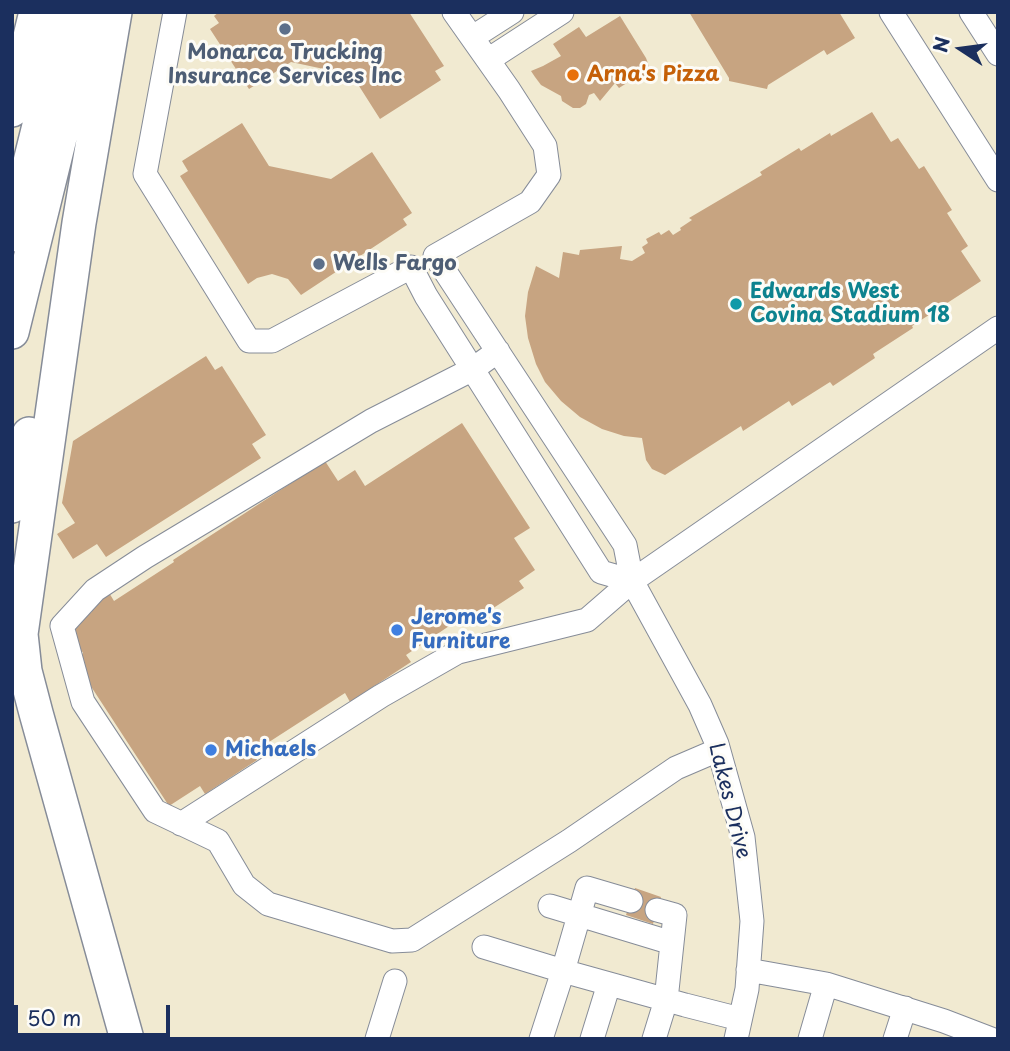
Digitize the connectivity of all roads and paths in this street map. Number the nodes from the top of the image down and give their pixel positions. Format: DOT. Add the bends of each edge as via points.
graph roads {
  1 [pos="36,12"];
  2 [pos="67,12"];
  3 [pos="91,12"];
  4 [pos="115,12"];
  5 [pos="175,12"];
  6 [pos="454,12"];
  7 [pos="512,12"];
  8 [pos="562,12"];
  9 [pos="891,12"];
  10 [pos="971,12"];
  11 [pos="473,37"];
  12 [pos="998,54"];
  13 [pos="488,60"];
  14 [pos="12,110"];
  15 [pos="998,180"];
  16 [pos="79,223"];
  17 [pos="12,235"];
  18 [pos="998,328"];
  19 [pos="12,332"];
  20 [pos="498,351"];
  21 [pos="473,369"];
  22 [pos="12,506"];
  23 [pos="632,581"];
  24 [pos="718,750"];
  25 [pos="181,824"];
  26 [pos="631,901"];
  27 [pos="550,906"];
  28 [pos="657,910"];
  29 [pos="579,916"];
  30 [pos="672,943"];
  31 [pos="484,947"];
  32 [pos="748,970"];
  33 [pos="563,971"];
  34 [pos="395,981"];
  35 [pos="609,984"];
  36 [pos="826,984"];
  37 [pos="666,1000"];
  38 [pos="905,1007"];
  39 [pos="740,1021"];
  40 [pos="127,1039"];
  41 [pos="377,1039"];
  42 [pos="541,1039"];
  43 [pos="592,1039"];
  44 [pos="654,1039"];
  45 [pos="810,1039"];
  46 [pos="895,1039"];
  47 [pos="991,1039"];
  1 -- 14 [label="highway"];
  2 -- 17 [label="highway"];
  3 -- 19 [label="highway"];
  4 -- 16 [label="highway"];
  5 -- 21 [label="street" via="145,174 249,341 272,341 411,267"];
  6 -- 11 [label="street"];
  7 -- 11 [label="street"];
  8 -- 13 [label="street"];
  9 -- 15 [label="street"];
  10 -- 12 [label="street"];
  11 -- 13 [label="street"];
  13 -- 20 [label="street, Lakes Drive" via="545,146 549,175 530,202 435,256"];
  16 -- 22 [label="highway"];
  16 -- 40 [label="highway" via="21,634 25,671"];
  18 -- 23 [label="street"];
  20 -- 21 [label="street"];
  20 -- 23 [label="street, Lakes Drive" via="625,545"];
  21 -- 23 [label="street" via="601,572"];
  21 -- 25 [label="street" via="371,421 145,557 95,590 62,626 83,702 155,811"];
  23 -- 24 [label="street, Lakes Drive" via="700,705"];
  23 -- 25 [label="street" via="587,620 458,652"];
  24 -- 25 [label="street" via="676,768 412,940 392,941 268,904 244,885 218,841"];
  24 -- 32 [label="street, Lakes Drive" via="743,837 752,921"];
  26 -- 29 [label="street" via="587,888"];
  27 -- 29 [label="street"];
  28 -- 30 [label="street" via="675,915"];
  29 -- 30 [label="street"];
  29 -- 33 [label="street"];
  30 -- 37 [label="street"];
  31 -- 33 [label="street"];
  32 -- 36 [label="street"];
  32 -- 39 [label="street, Lakes Drive"];
  33 -- 35 [label="street"];
  33 -- 42 [label="street"];
  34 -- 41 [label="street"];
  35 -- 37 [label="street"];
  35 -- 43 [label="street"];
  36 -- 38 [label="street"];
  36 -- 45 [label="street"];
  37 -- 39 [label="street"];
  37 -- 44 [label="street"];
  38 -- 46 [label="street"];
  38 -- 47 [label="street"];
}
